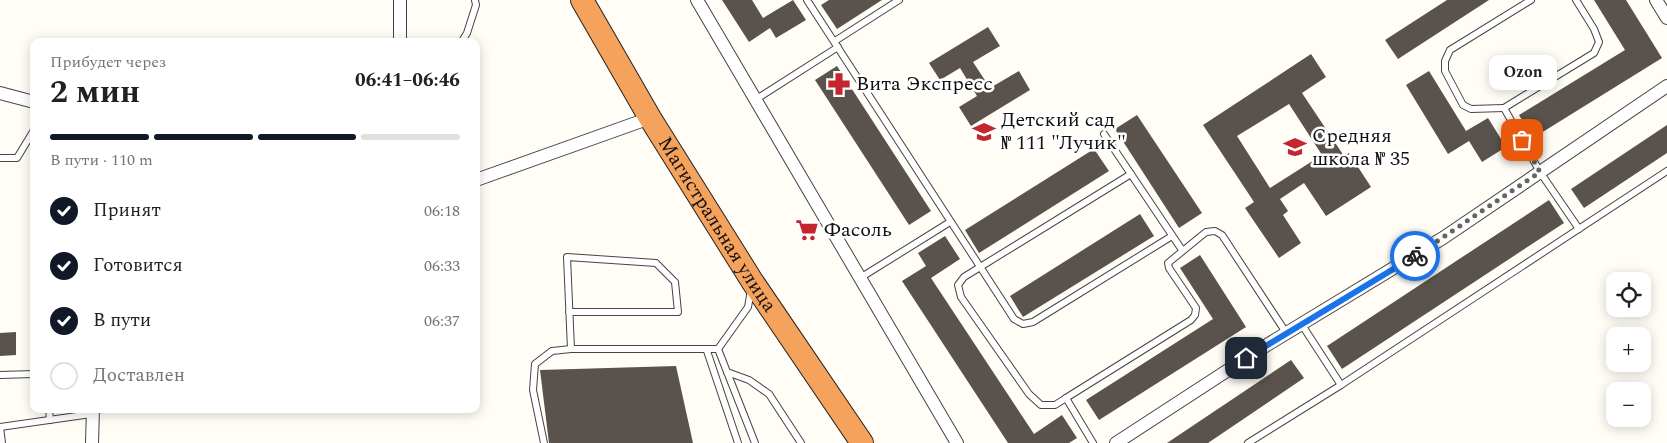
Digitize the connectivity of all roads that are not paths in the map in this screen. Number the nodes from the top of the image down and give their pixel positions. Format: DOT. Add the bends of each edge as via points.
graph roads {
  1 [pos="400,0"];
  2 [pos="475,0"];
  3 [pos="582,0"];
  4 [pos="697,0"];
  5 [pos="807,0"];
  6 [pos="899,0"];
  7 [pos="1531,0"];
  8 [pos="1576,0"];
  9 [pos="1656,0"];
  10 [pos="1667,18"];
  11 [pos="400,38"];
  12 [pos="464,38"];
  13 [pos="836,44"];
  14 [pos="1667,86"];
  15 [pos="0,92"];
  16 [pos="754,100"];
  17 [pos="30,101"];
  18 [pos="1504,108"];
  19 [pos="650,118"];
  20 [pos="1104,134"];
  21 [pos="30,137"];
  22 [pos="0,158"];
  23 [pos="1540,172"];
  24 [pos="1667,172"];
  25 [pos="1131,174"];
  26 [pos="480,179"];
  27 [pos="950,222"];
  28 [pos="1579,229"];
  29 [pos="1172,236"];
  30 [pos="1182,250"];
  31 [pos="980,268"];
  32 [pos="859,278"];
  33 [pos="752,281"];
  34 [pos="569,312"];
  35 [pos="1302,325"];
  36 [pos="1287,334"];
  37 [pos="571,349"];
  38 [pos="718,349"];
  39 [pos="707,351"];
  40 [pos="727,372"];
  41 [pos="0,374"];
  42 [pos="30,374"];
  43 [pos="1341,385"];
  44 [pos="1066,398"];
  45 [pos="49,413"];
  46 [pos="83,413"];
  47 [pos="92,413"];
  48 [pos="50,420"];
  49 [pos="0,427"];
  50 [pos="2,443"];
  51 [pos="92,443"];
  52 [pos="544,443"];
  53 [pos="738,443"];
  54 [pos="756,443"];
  55 [pos="801,443"];
  56 [pos="862,443"];
  57 [pos="957,443"];
  58 [pos="1093,443"];
  59 [pos="1116,443"];
  60 [pos="1248,443"];
  1 -- 11 [label="street"];
  2 -- 12 [label="lane"];
  3 -- 19 [label="highway, Магистральная улица"];
  4 -- 16 [label="street"];
  5 -- 13 [label="lane"];
  6 -- 13 [label="lane"];
  7 -- 18 [label="lane" via="1450,50 1445,61 1445,71 1463,105 1471,109"];
  8 -- 18 [label="lane" via="1599,42 1594,54"];
  9 -- 10 [label="street"];
  13 -- 16 [label="lane"];
  13 -- 27 [label="lane"];
  14 -- 23 [label="street"];
  15 -- 17 [label="street"];
  16 -- 32 [label="street"];
  18 -- 23 [label="lane"];
  19 -- 26 [label="street"];
  19 -- 33 [label="highway, Магистральная улица"];
  20 -- 25 [label="lane"];
  21 -- 22 [label="lane" via="17,158"];
  23 -- 28 [label="lane"];
  23 -- 35 [label="street" via="1443,238"];
  24 -- 28 [label="lane"];
  25 -- 29 [label="lane"];
  25 -- 31 [label="lane"];
  27 -- 31 [label="lane"];
  27 -- 32 [label="lane"];
  28 -- 43 [label="lane"];
  29 -- 30 [label="lane"];
  29 -- 31 [label="lane" via="1033,322 1022,324 1014,320"];
  30 -- 36 [label="lane" via="1206,232 1222,235"];
  30 -- 44 [label="lane" via="1168,263 1196,308 1195,315"];
  31 -- 44 [label="lane" via="964,277 958,285 961,296 1029,394 1041,405 1055,405"];
  32 -- 57 [label="street"];
  33 -- 38 [label="lane" via="748,307"];
  33 -- 56 [label="highway, Магистральная улица"];
  34 -- 34 [label="lane" via="567,257 656,263 675,282 678,312"];
  34 -- 37 [label="lane"];
  35 -- 36 [label="street"];
  35 -- 43 [label="lane"];
  36 -- 59 [label="street"];
  37 -- 39 [label="lane"];
  37 -- 52 [label="lane" via="552,352 535,364 533,390"];
  38 -- 39 [label="lane"];
  38 -- 40 [label="lane"];
  39 -- 53 [label="lane"];
  40 -- 54 [label="lane"];
  40 -- 55 [label="lane" via="749,380 769,394"];
  41 -- 42 [label="lane"];
  43 -- 60 [label="lane"];
  44 -- 58 [label="lane"];
  45 -- 48 [label="lane"];
  46 -- 48 [label="lane"];
  47 -- 51 [label="street"];
  48 -- 49 [label="lane"];
  49 -- 50 [label="lane"];
}
